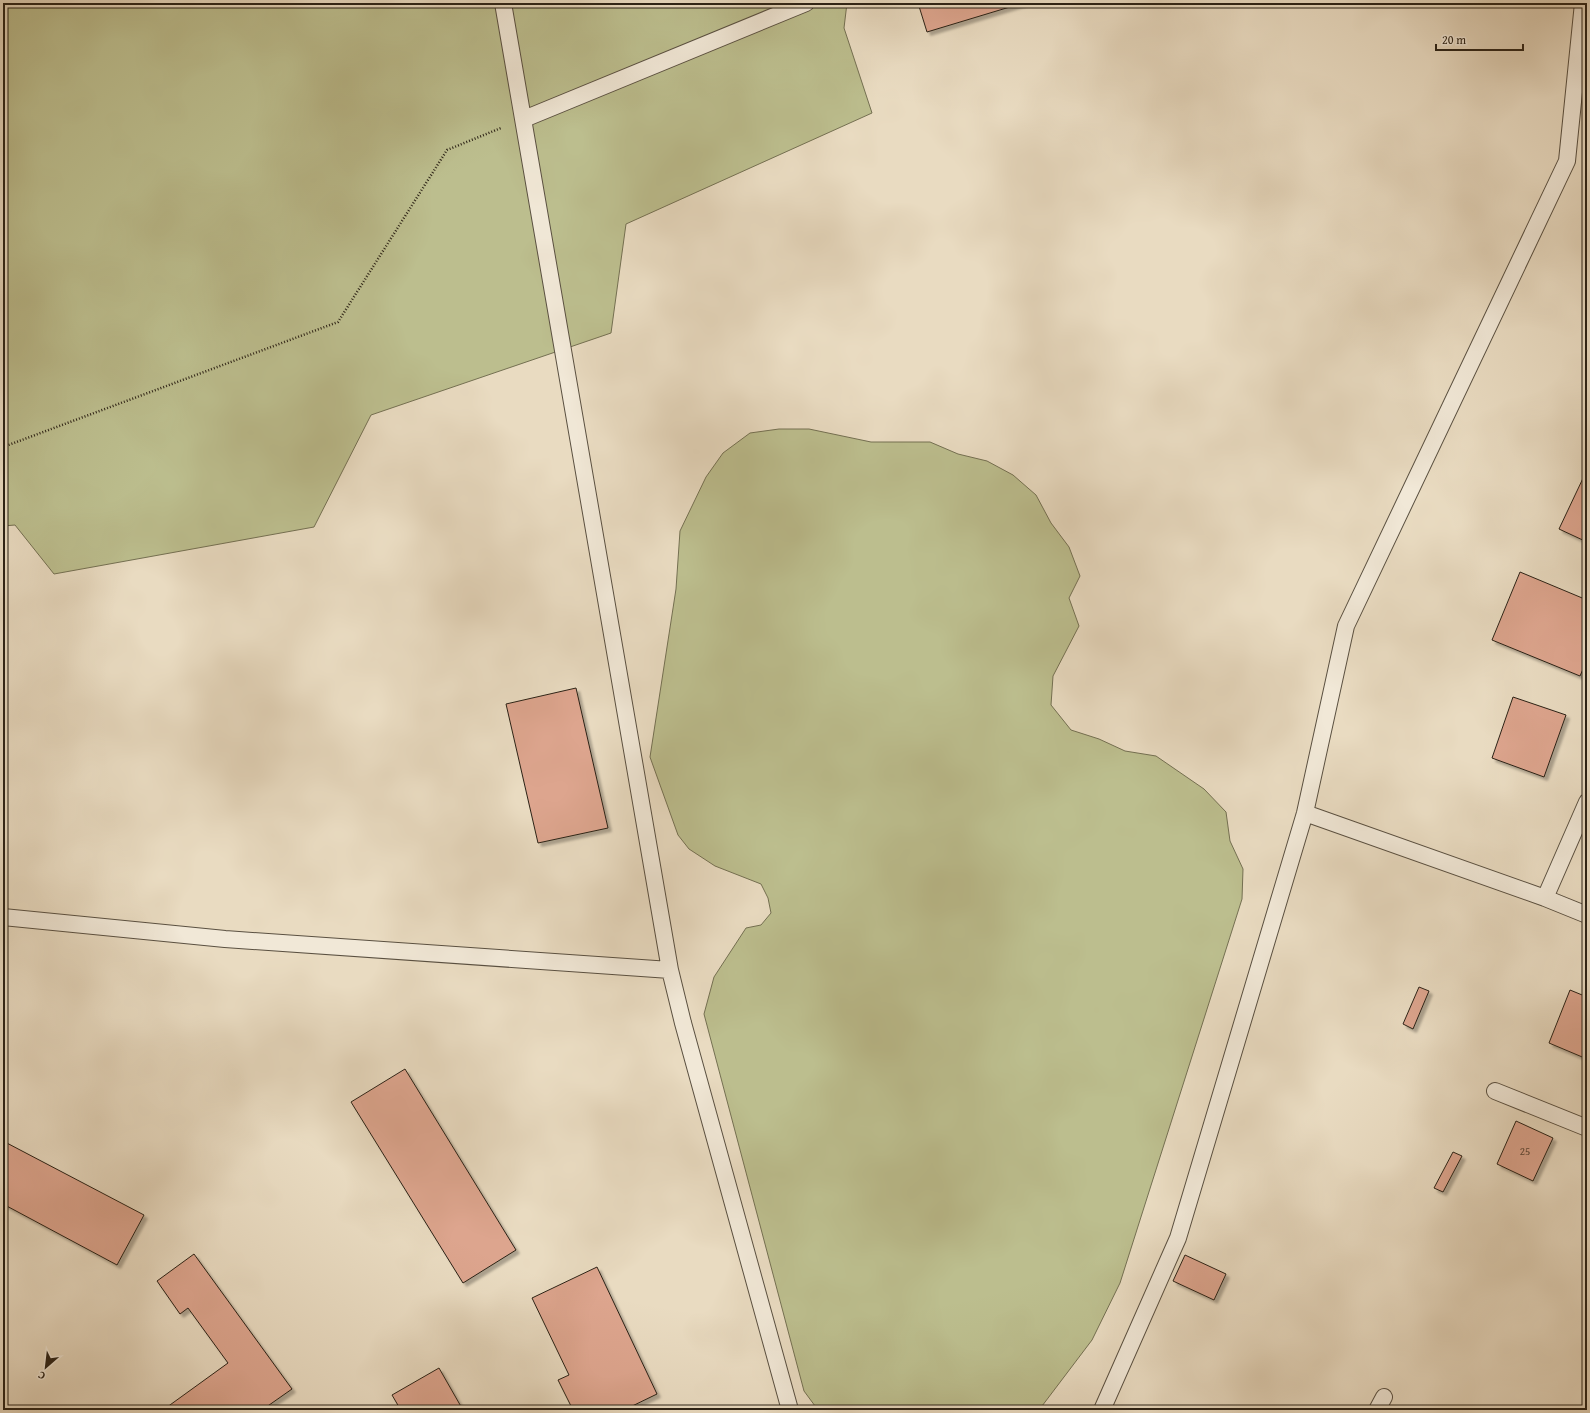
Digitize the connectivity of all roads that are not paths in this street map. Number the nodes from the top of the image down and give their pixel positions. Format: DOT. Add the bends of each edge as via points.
graph roads {
  1 [pos="503,3"];
  2 [pos="806,3"];
  3 [pos="1583,3"];
  4 [pos="524,118"];
  5 [pos="1587,802"];
  6 [pos="1305,813"];
  7 [pos="1546,898"];
  8 [pos="1587,915"];
  9 [pos="3,917"];
  10 [pos="670,970"];
  11 [pos="1495,1091"];
  12 [pos="1587,1128"];
  13 [pos="790,1410"];
  14 [pos="1102,1410"];
  1 -- 4 [label="lane"];
  2 -- 4 [label="lane"];
  3 -- 6 [label="lane" via="1567,161 1346,626"];
  4 -- 10 [label="lane"];
  5 -- 7 [label="lane"];
  6 -- 7 [label="lane"];
  6 -- 14 [label="lane" via="1178,1238"];
  7 -- 8 [label="lane"];
  9 -- 10 [label="lane" via="225,939"];
  10 -- 13 [label="lane"];
  11 -- 12 [label="lane"];
}
